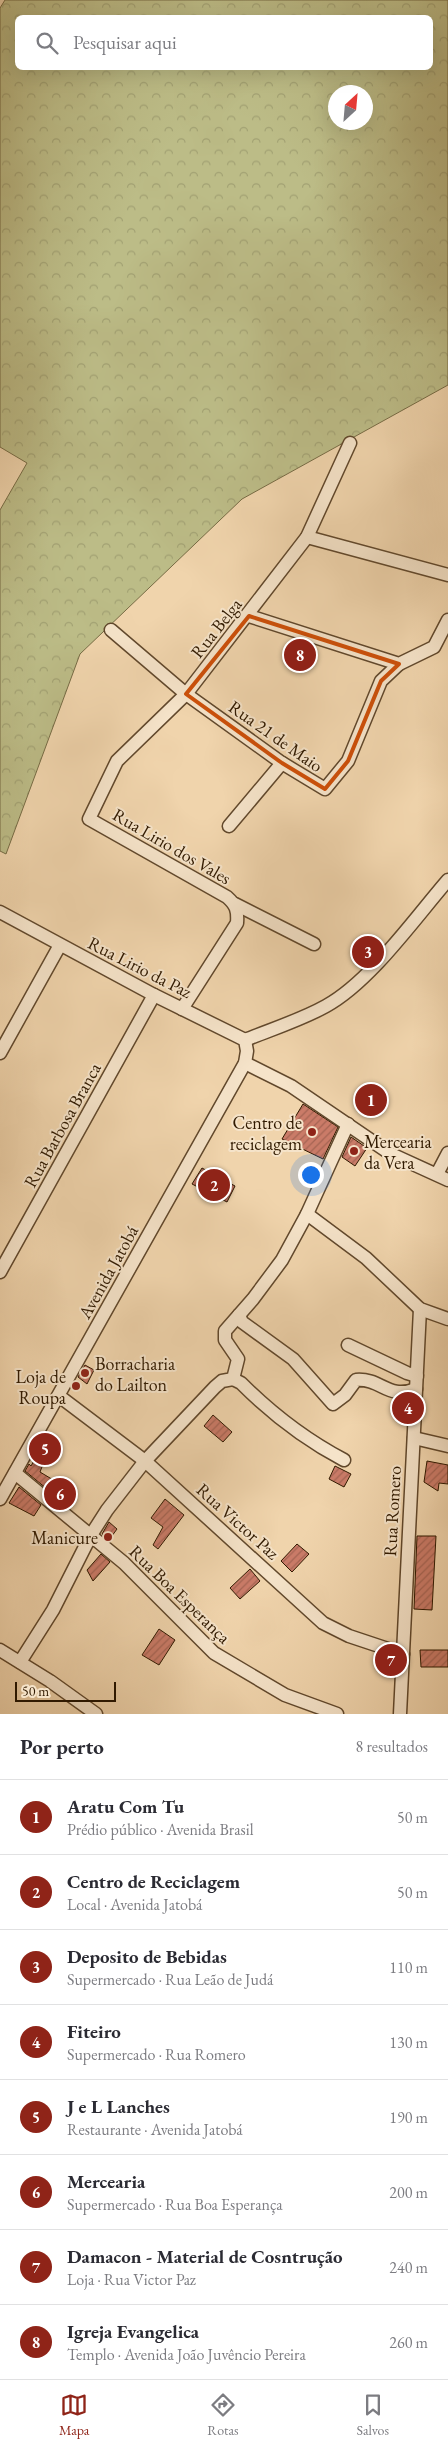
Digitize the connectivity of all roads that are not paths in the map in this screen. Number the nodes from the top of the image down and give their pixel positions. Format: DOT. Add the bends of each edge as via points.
graph roads {
  1 [pos="350,443"];
  2 [pos="307,537"];
  3 [pos="448,575"];
  4 [pos="249,616"];
  5 [pos="448,620"];
  6 [pos="111,630"];
  7 [pos="398,664"];
  8 [pos="186,694"];
  9 [pos="282,763"];
  10 [pos="89,819"];
  11 [pos="229,826"];
  12 [pos="448,880"];
  13 [pos="235,904"];
  14 [pos="0,912"];
  15 [pos="314,944"];
  16 [pos="60,945"];
  17 [pos="154,995"];
  18 [pos="182,1009"];
  19 [pos="245,1040"];
  20 [pos="0,1053"];
  21 [pos="245,1063"];
  22 [pos="348,1124"];
  23 [pos="448,1153"];
  24 [pos="442,1177"];
  25 [pos="307,1214"];
  26 [pos="0,1272"];
  27 [pos="420,1310"];
  28 [pos="238,1315"];
  29 [pos="448,1319"];
  30 [pos="348,1345"];
  31 [pos="417,1376"];
  32 [pos="233,1379"];
  33 [pos="416,1390"];
  34 [pos="59,1396"];
  35 [pos="414,1438"];
  36 [pos="448,1446"];
  37 [pos="344,1460"];
  38 [pos="145,1461"];
  39 [pos="15,1473"];
  40 [pos="0,1499"];
  41 [pos="90,1535"];
  42 [pos="0,1650"];
  43 [pos="403,1654"];
  44 [pos="20,1662"];
  45 [pos="96,1714"];
  46 [pos="337,1714"];
  47 [pos="400,1714"];
  1 -- 2 [label="street, Rua Belga"];
  2 -- 3 [label="street"];
  2 -- 4 [label="street, Rua Belga"];
  4 -- 7 [label="street"];
  4 -- 8 [label="street, Rua Belga"];
  5 -- 7 [label="street" via="434,647"];
  6 -- 8 [label="street, Rua 21 de Maio"];
  7 -- 9 [label="street, Rua 21 de Maio" via="381,681 348,761 330,785 320,788"];
  8 -- 9 [label="street, Rua 21 de Maio"];
  8 -- 10 [label="street, Rua Belga" via="117,761"];
  9 -- 11 [label="street"];
  10 -- 13 [label="street, Rua Lirio dos Vales"];
  12 -- 19 [label="street" via="348,991 327,1005"];
  13 -- 15 [label="street"];
  13 -- 18 [label="street, Rua Lirio dos Vales" via="237,923"];
  14 -- 16 [label="street, Rua Lirio da Paz"];
  16 -- 17 [label="street, Rua Lirio da Paz"];
  16 -- 20 [label="street"];
  17 -- 18 [label="street, Rua Lirio da Paz"];
  17 -- 26 [label="street, Rua Barbosa Branca"];
  18 -- 19 [label="street, Rua Lirio da Paz"];
  19 -- 21 [label="street"];
  21 -- 22 [label="street" via="290,1086"];
  21 -- 34 [label="street, Avenida Jatobá"];
  22 -- 24 [label="street" via="391,1154"];
  22 -- 25 [label="street"];
  23 -- 24 [label="street"];
  25 -- 27 [label="street" via="366,1258"];
  25 -- 28 [label="street" via="282,1260"];
  27 -- 29 [label="street"];
  27 -- 31 [label="street, Rua Romero"];
  28 -- 32 [label="street" via="224,1336 238,1359"];
  28 -- 33 [label="street" via="242,1322 293,1359 333,1404 356,1380 366,1379 403,1394"];
  30 -- 31 [label="street"];
  31 -- 33 [label="street, Rua Romero"];
  32 -- 37 [label="street" via="316,1446"];
  32 -- 38 [label="street" via="222,1381"];
  33 -- 35 [label="street, Rua Romero"];
  34 -- 38 [label="street, Rua Victor Paz"];
  34 -- 39 [label="street, Avenida Jatobá"];
  35 -- 36 [label="street"];
  35 -- 43 [label="street, Rua Romero"];
  38 -- 41 [label="street"];
  38 -- 43 [label="street, Rua Victor Paz" via="323,1623 349,1636"];
  39 -- 40 [label="street, Avenida Jatobá"];
  39 -- 41 [label="street, Rua Boa Esperança"];
  41 -- 44 [label="street" via="53,1610"];
  41 -- 46 [label="street, Rua Boa Esperança" via="124,1563 214,1654 285,1695"];
  42 -- 44 [label="street"];
  43 -- 47 [label="street, Rua Romero"];
  44 -- 45 [label="street"];
}
